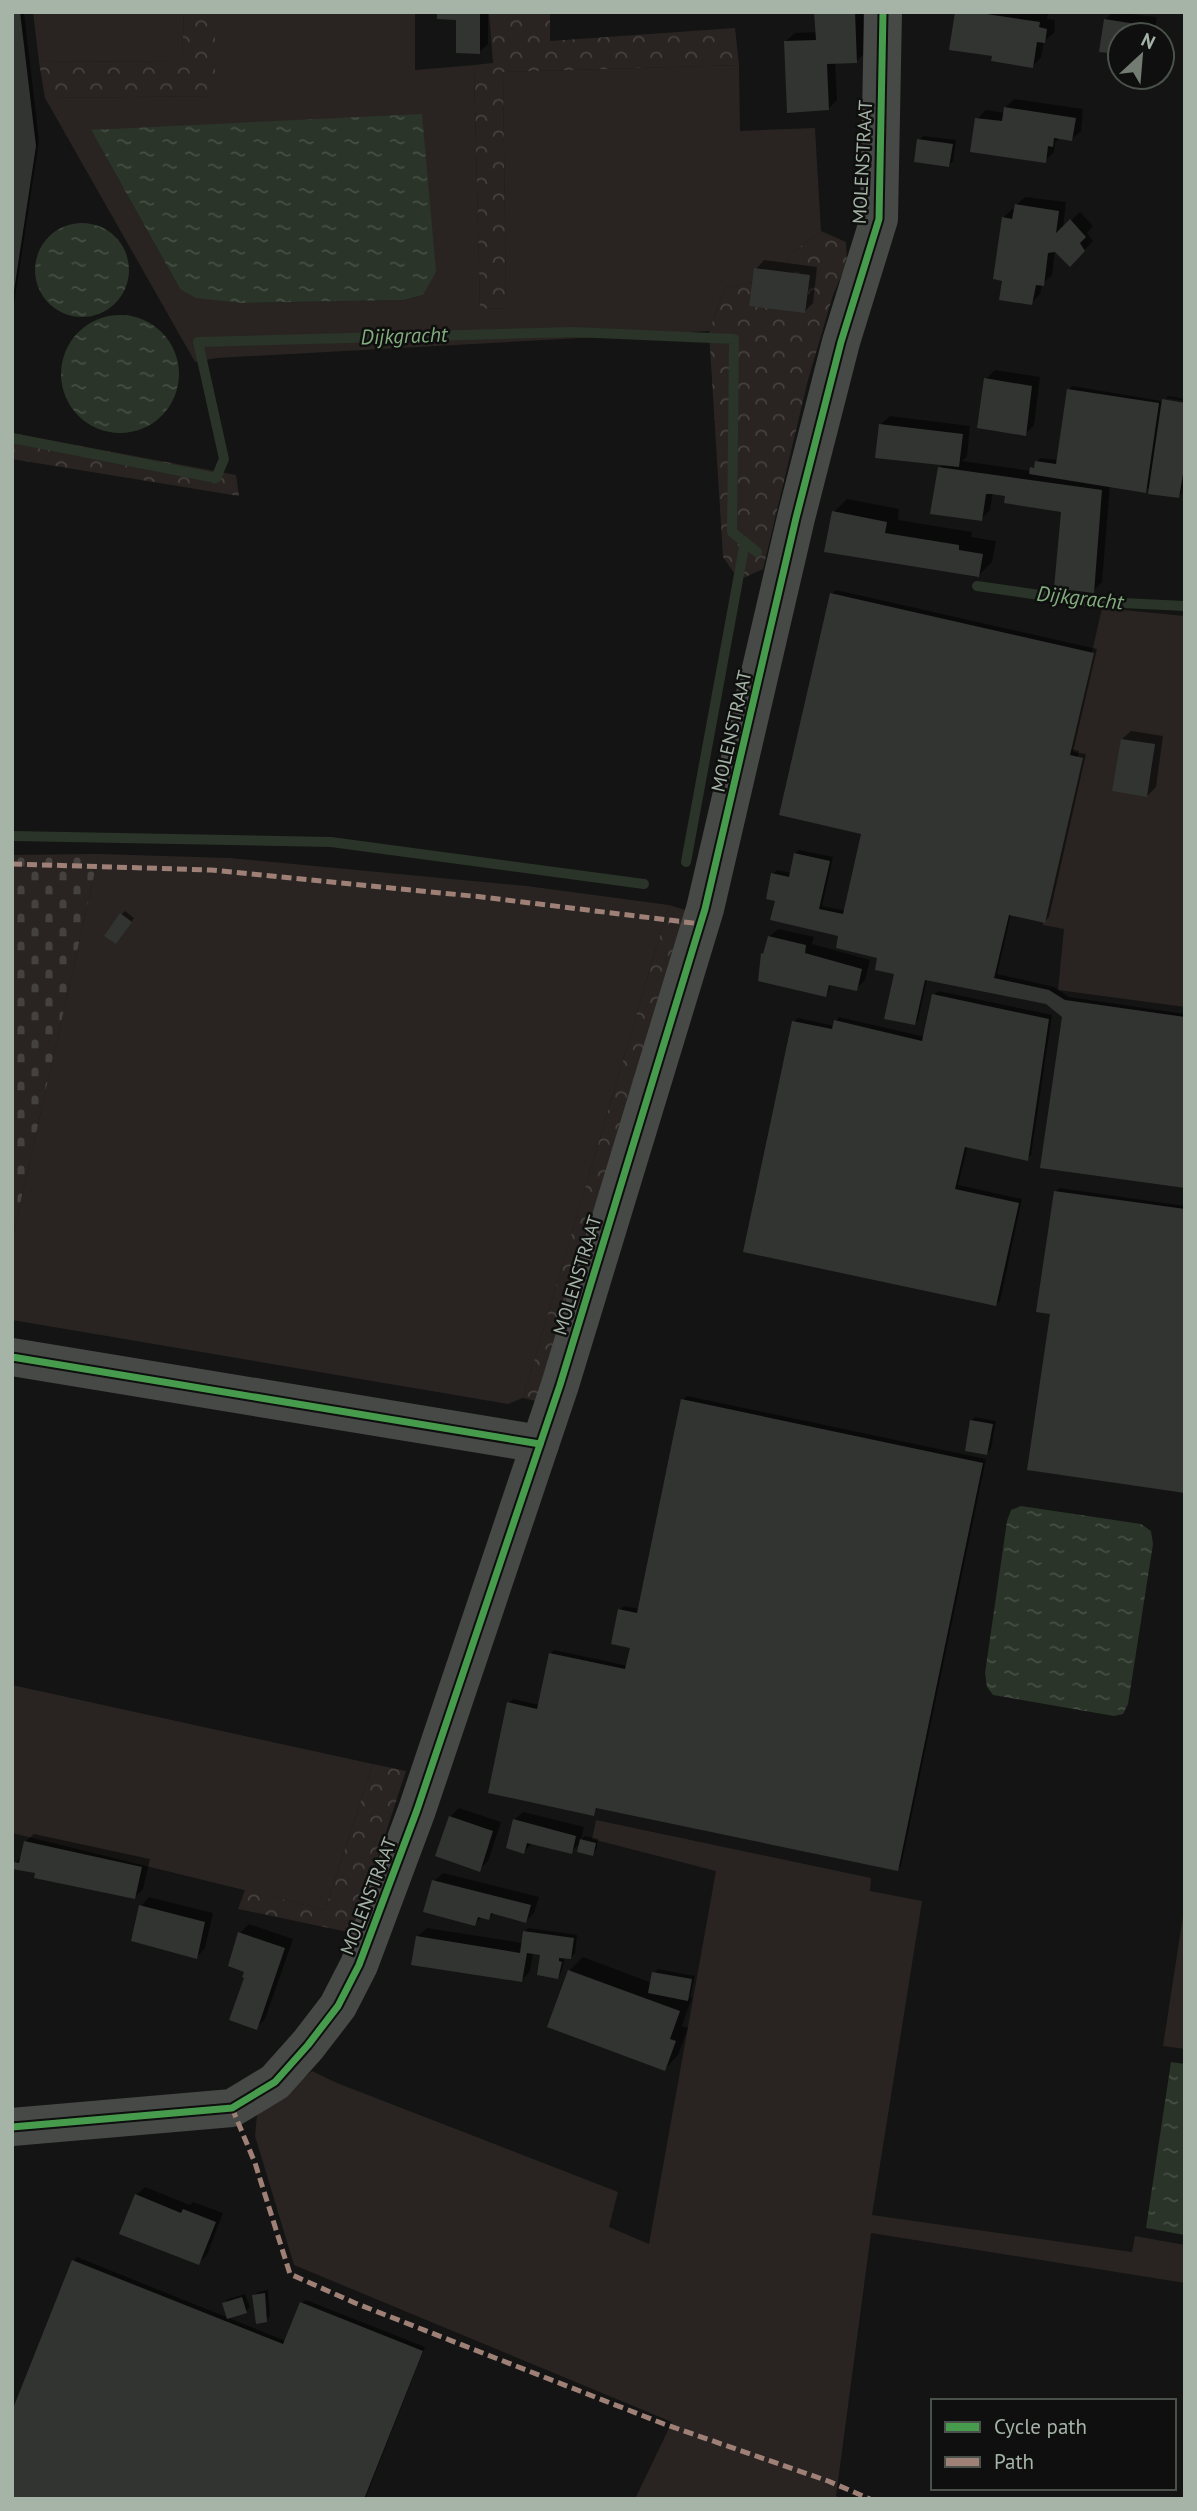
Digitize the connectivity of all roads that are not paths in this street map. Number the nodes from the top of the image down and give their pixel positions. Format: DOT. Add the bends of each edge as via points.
graph roads {
  1 [pos="883,12"];
  2 [pos="12,1357"];
  3 [pos="540,1444"];
  4 [pos="12,2127"];
  1 -- 3 [label="street, MOLENSTRAAT" via="879,219 841,342 796,518 705,909"];
  2 -- 3 [label="street"];
  3 -- 4 [label="street, MOLENSTRAAT" via="417,1810 359,1965 338,2006 275,2082 232,2108"];
}
